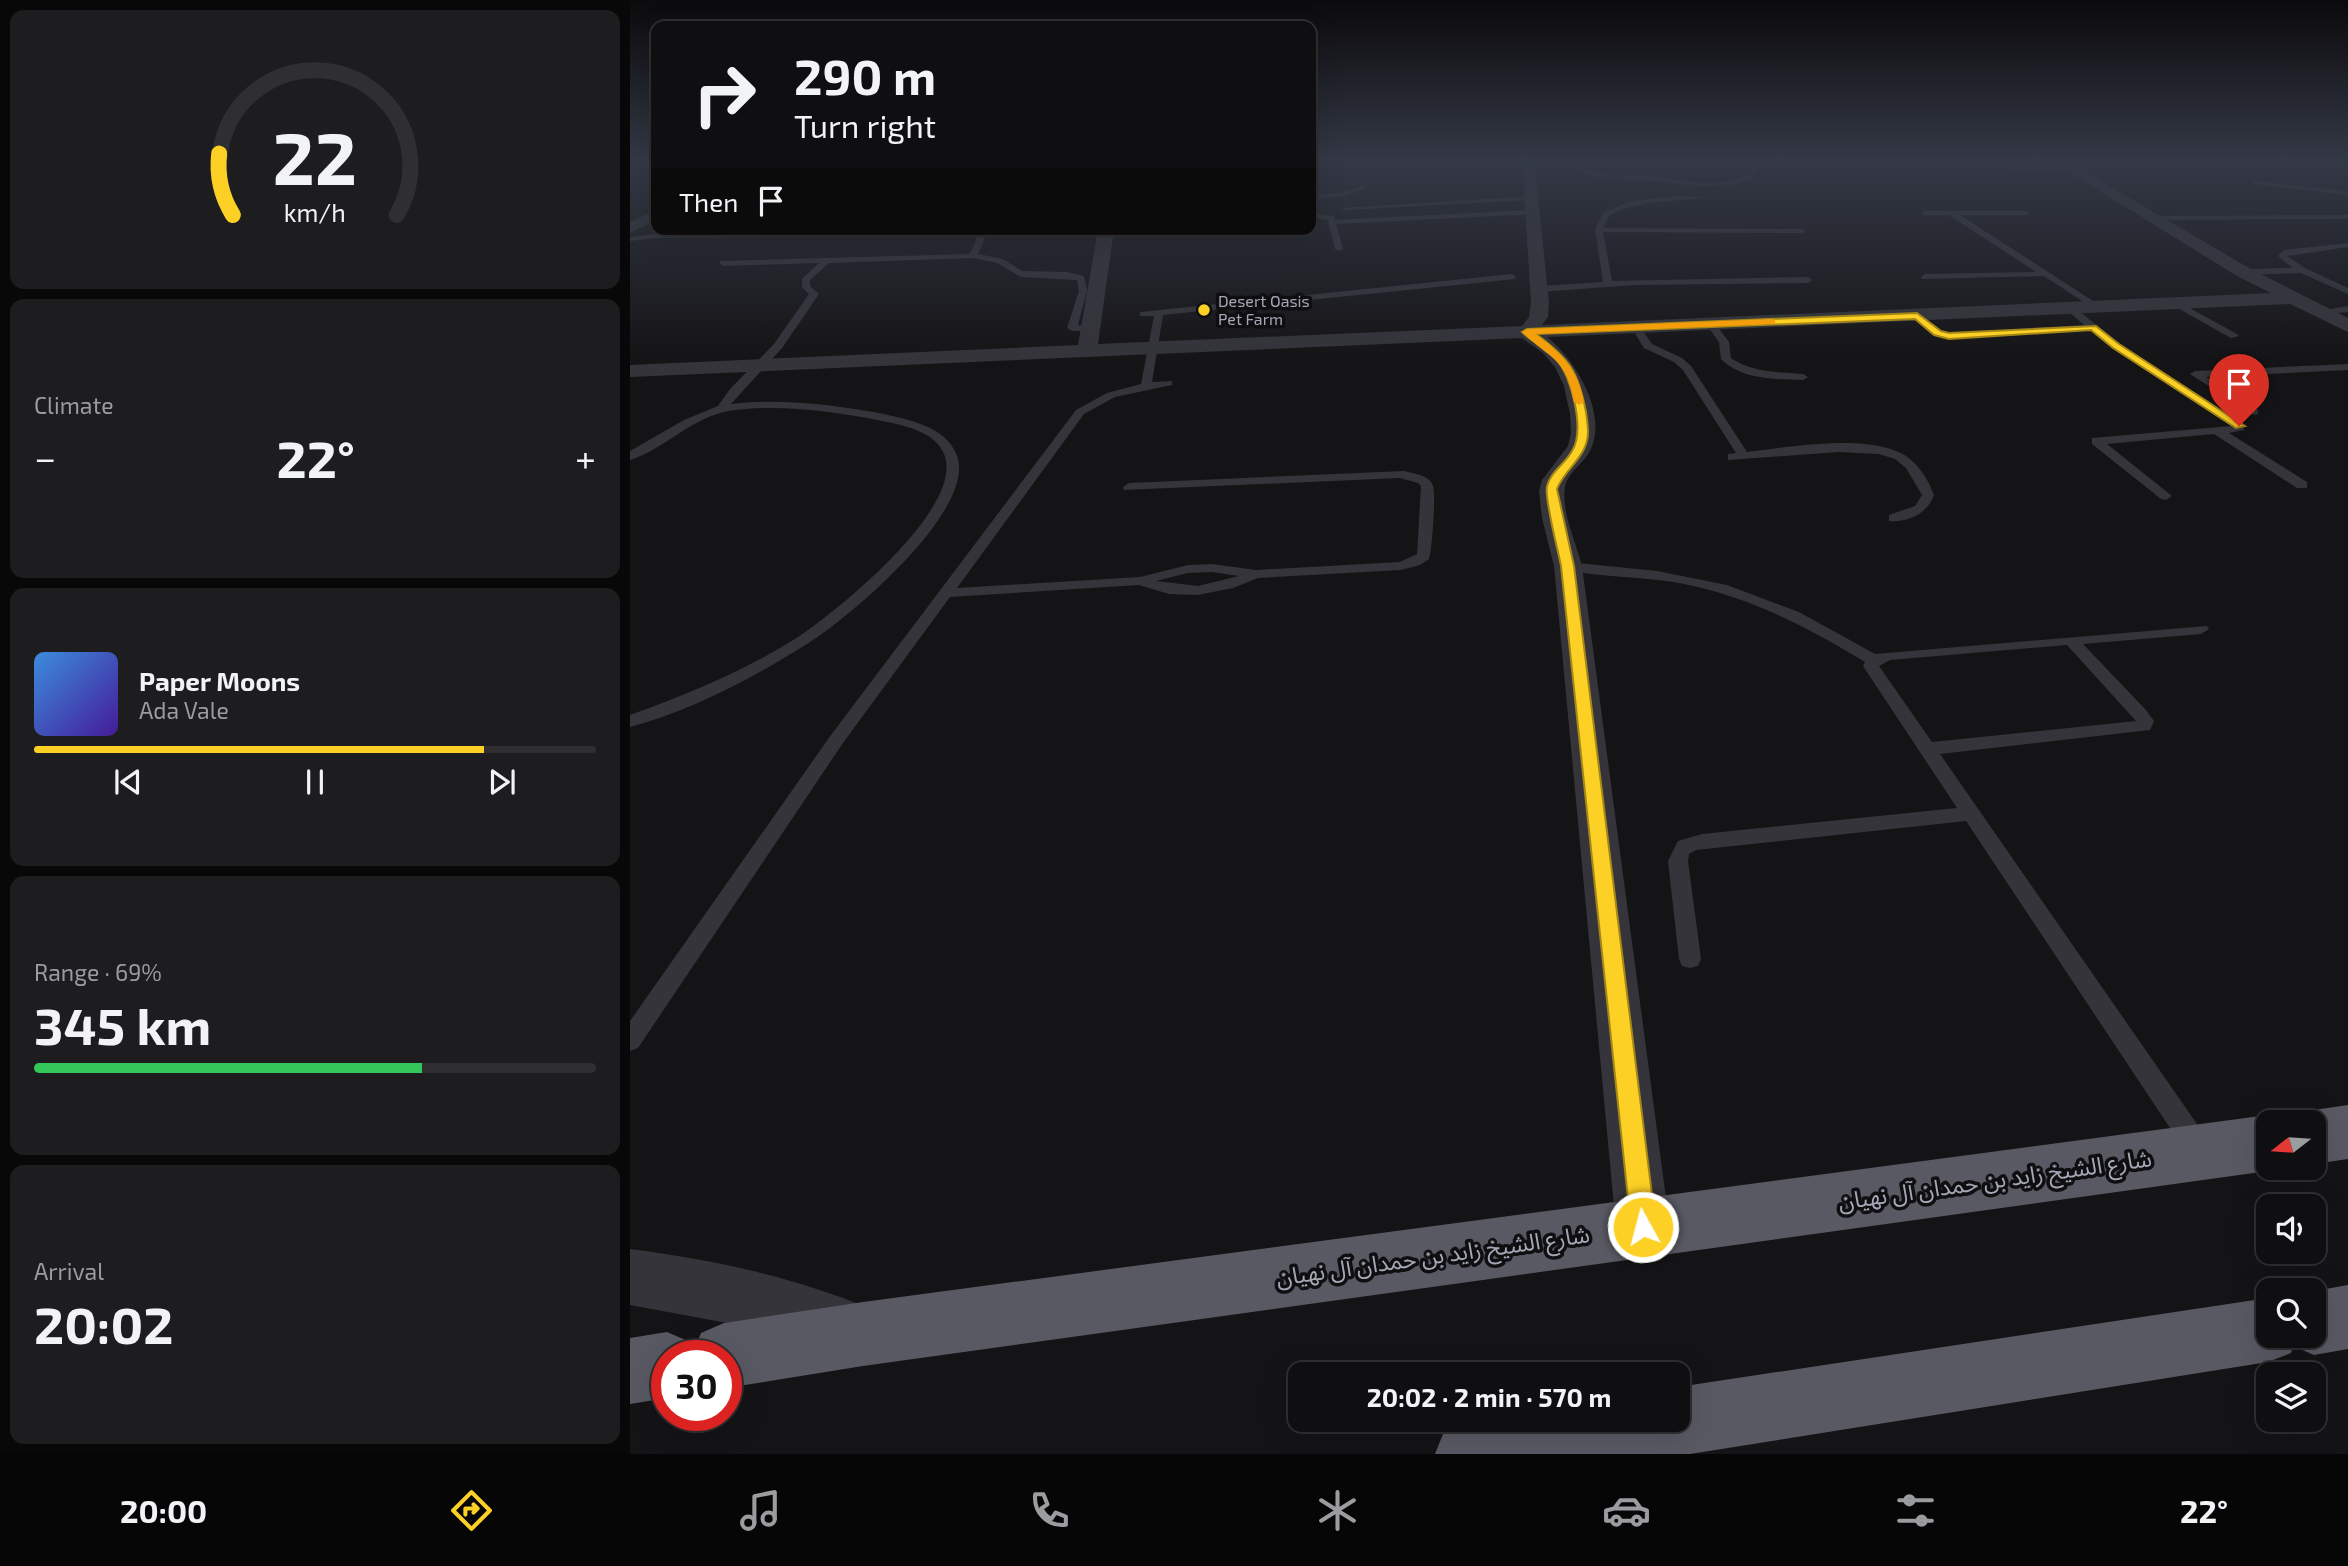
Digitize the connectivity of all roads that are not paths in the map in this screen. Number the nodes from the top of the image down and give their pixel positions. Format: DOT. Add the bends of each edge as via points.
graph roads {
  1 [pos="1334,228"];
  2 [pos="1534,228"];
  3 [pos="1973,228"];
  4 [pos="2170,228"];
  5 [pos="1600,230"];
  6 [pos="1802,231"];
  7 [pos="765,235"];
  8 [pos="982,235"];
  9 [pos="1105,235"];
  10 [pos="630,239"];
  11 [pos="2348,245"];
  12 [pos="1339,249"];
  13 [pos="973,256"];
  14 [pos="827,260"];
  15 [pos="722,264"];
  16 [pos="2302,270"];
  17 [pos="2243,272"];
  18 [pos="2043,274"];
  19 [pos="1511,277"];
  20 [pos="1925,277"];
  21 [pos="1808,280"];
  22 [pos="1608,283"];
  23 [pos="1539,289"];
  24 [pos="2348,291"];
  25 [pos="2291,298"];
  26 [pos="2177,304"];
  27 [pos="2348,309"];
  28 [pos="1159,312"];
  29 [pos="2317,312"];
  30 [pos="1143,314"];
  31 [pos="1917,316"];
  32 [pos="2096,318"];
  33 [pos="1711,324"];
  34 [pos="2348,326"];
  35 [pos="1636,327"];
  36 [pos="1090,329"];
  37 [pos="1527,332"];
  38 [pos="2234,336"];
  39 [pos="1153,348"];
  40 [pos="1087,351"];
  41 [pos="759,365"];
  42 [pos="2348,367"];
  43 [pos="630,371"];
  44 [pos="1803,377"];
  45 [pos="1168,383"];
  46 [pos="1146,386"];
  47 [pos="722,409"];
  48 [pos="2254,412"];
  49 [pos="2217,431"];
  50 [pos="630,456"];
  51 [pos="2302,485"];
  52 [pos="1129,487"];
  53 [pos="2166,496"];
  54 [pos="1894,518"];
  55 [pos="1568,566"];
  56 [pos="1256,574"];
  57 [pos="1140,581"];
  58 [pos="945,593"];
  59 [pos="2201,629"];
  60 [pos="2071,640"];
  61 [pos="1874,660"];
  62 [pos="630,721"];
  63 [pos="1926,749"];
  64 [pos="1970,814"];
  65 [pos="1690,959"];
  66 [pos="630,1040"];
  67 [pos="2348,1132"];
  68 [pos="2326,1135"];
  69 [pos="2256,1145"];
  70 [pos="2201,1152"];
  71 [pos="1643,1227"];
  72 [pos="630,1276"];
  73 [pos="2348,1317"];
  74 [pos="2326,1321"];
  75 [pos="2256,1332"];
  76 [pos="863,1334"];
  77 [pos="742,1353"];
  78 [pos="651,1368"];
  79 [pos="630,1371"];
  80 [pos="1470,1454"];
  1 -- 12 [label="lane"];
  2 -- 23 [label="street"];
  3 -- 18 [label="lane"];
  4 -- 17 [label="street"];
  5 -- 6 [label="lane"];
  5 -- 22 [label="lane"];
  7 -- 10 [label="lane"];
  8 -- 13 [label="lane"];
  9 -- 36 [label="street"];
  11 -- 16 [label="lane" via="2282,256"];
  13 -- 14 [label="lane"];
  13 -- 36 [label="lane" via="1000,261 1021,274 1081,278 1083,291 1073,328"];
  14 -- 15 [label="lane"];
  14 -- 41 [label="lane" via="806,279 806,287 814,294"];
  16 -- 17 [label="lane"];
  16 -- 24 [label="lane"];
  17 -- 25 [label="street"];
  18 -- 20 [label="lane"];
  18 -- 32 [label="lane"];
  19 -- 28 [label="lane" via="1458,286"];
  21 -- 22 [label="lane"];
  22 -- 23 [label="lane"];
  23 -- 37 [label="street" via="1538,317"];
  25 -- 26 [label="street"];
  25 -- 29 [label="street"];
  26 -- 32 [label="street"];
  26 -- 38 [label="lane"];
  27 -- 29 [label="lane"];
  28 -- 30 [label="lane"];
  28 -- 39 [label="lane"];
  29 -- 34 [label="street"];
  31 -- 32 [label="street" via="2071,309"];
  31 -- 32 [label="lane" via="1949,336"];
  31 -- 33 [label="street"];
  32 -- 49 [label="lane" via="2116,346 2240,428"];
  33 -- 35 [label="street"];
  33 -- 44 [label="lane" via="1733,365 1759,374"];
  35 -- 37 [label="street"];
  35 -- 54 [label="lane" via="1648,346 1683,364 1738,456 1857,448 1898,455 1928,495 1919,509"];
  36 -- 40 [label="street"];
  37 -- 39 [label="street"];
  37 -- 55 [label="street" via="1558,355 1576,383 1583,439 1552,489"];
  39 -- 40 [label="street"];
  39 -- 46 [label="lane"];
  40 -- 41 [label="street"];
  41 -- 43 [label="street"];
  41 -- 47 [label="lane"];
  42 -- 48 [label="lane" via="2195,374"];
  45 -- 46 [label="lane"];
  46 -- 58 [label="lane" via="1108,396 1080,412"];
  47 -- 50 [label="lane"];
  47 -- 62 [label="lane" via="815,410 916,426 947,446 952,460 950,483 926,529 909,550 832,619 754,669"];
  49 -- 51 [label="lane"];
  49 -- 53 [label="lane" via="2096,441"];
  52 -- 56 [label="lane" via="1400,474 1427,486 1424,555 1415,562"];
  55 -- 61 [label="lane" via="1680,579 1743,594 1801,619"];
  55 -- 71 [label="street"];
  56 -- 57 [label="lane" via="1200,568"];
  56 -- 57 [label="lane" via="1196,591 1175,591"];
  57 -- 58 [label="lane"];
  58 -- 66 [label="lane" via="837,739"];
  59 -- 60 [label="lane"];
  60 -- 61 [label="lane"];
  60 -- 63 [label="lane" via="2140,714 2144,726"];
  61 -- 63 [label="lane" via="1873,673"];
  63 -- 64 [label="lane"];
  64 -- 65 [label="lane" via="1684,846 1678,861"];
  64 -- 70 [label="lane"];
  67 -- 68 [label="highway"];
  69 -- 70 [label="highway, شارع الشيخ زايد بن حمدان آل نهيان"];
  70 -- 71 [label="highway, شارع الشيخ زايد بن حمدان آل نهيان"];
  71 -- 76 [label="highway, شارع الشيخ زايد بن حمدان آل نهيان"];
  72 -- 76 [label="street" via="772,1303"];
  73 -- 74 [label="highway"];
  75 -- 80 [label="highway"];
  76 -- 77 [label="highway, شارع الشيخ زايد بن حمدان آل نهيان"];
  78 -- 79 [label="highway"];
}
